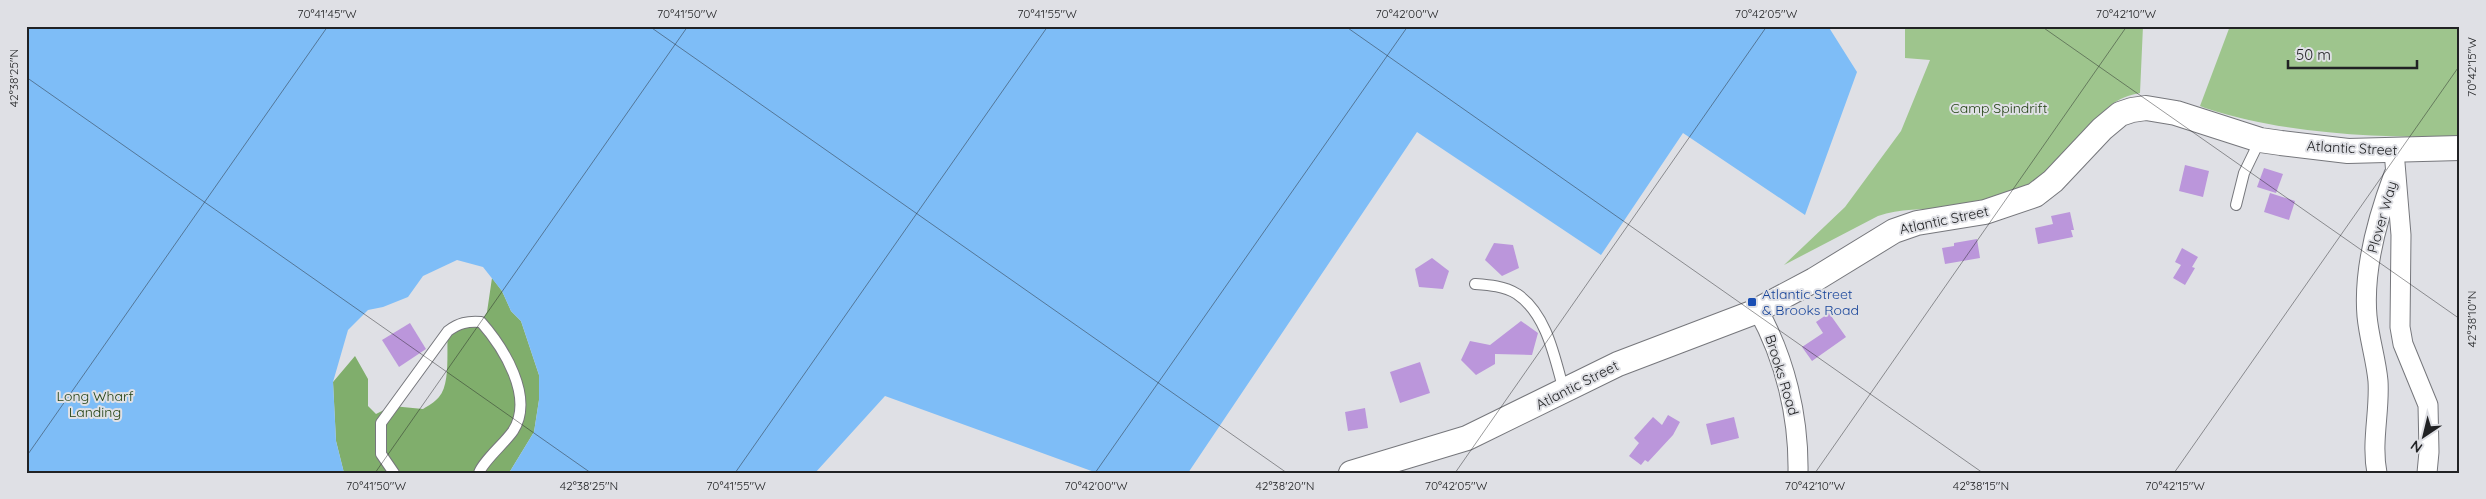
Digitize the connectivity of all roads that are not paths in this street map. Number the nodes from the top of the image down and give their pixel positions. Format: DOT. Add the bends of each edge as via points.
graph roads {
  1 [pos="2260,140"];
  2 [pos="2460,148"];
  3 [pos="2394,151"];
  4 [pos="2394,174"];
  5 [pos="2236,205"];
  6 [pos="1475,284"];
  7 [pos="1758,310"];
  8 [pos="1564,392"];
  9 [pos="394,473"];
  10 [pos="479,473"];
  11 [pos="1351,473"];
  12 [pos="1798,473"];
  13 [pos="2377,473"];
  14 [pos="2427,473"];
  1 -- 3 [label="street, Atlantic Street" via="2348,151"];
  1 -- 5 [label="lane" via="2244,173"];
  1 -- 7 [label="street, Atlantic Street" via="2176,113 2146,108 2120,114 2035,195 1985,212 1917,223 1894,231"];
  2 -- 3 [label="street, Atlantic Street"];
  3 -- 4 [label="street"];
  4 -- 13 [label="street, Plover Way" via="2385,198 2367,278 2367,315 2378,382 2374,447"];
  4 -- 14 [label="street, Plover Way" via="2400,198 2400,327 2403,344 2428,405"];
  6 -- 8 [label="lane" via="1497,286 1517,294 1531,309 1547,336"];
  7 -- 8 [label="street, Atlantic Street" via="1618,364"];
  7 -- 12 [label="street, Brooks Road" via="1768,328 1793,405 1798,434"];
  8 -- 11 [label="street, Atlantic Street" via="1467,438"];
  9 -- 10 [label="lane" via="381,454 381,422 448,331 468,321 480,322 503,348 512,367 519,398 514,429 498,451 481,466"];
}
